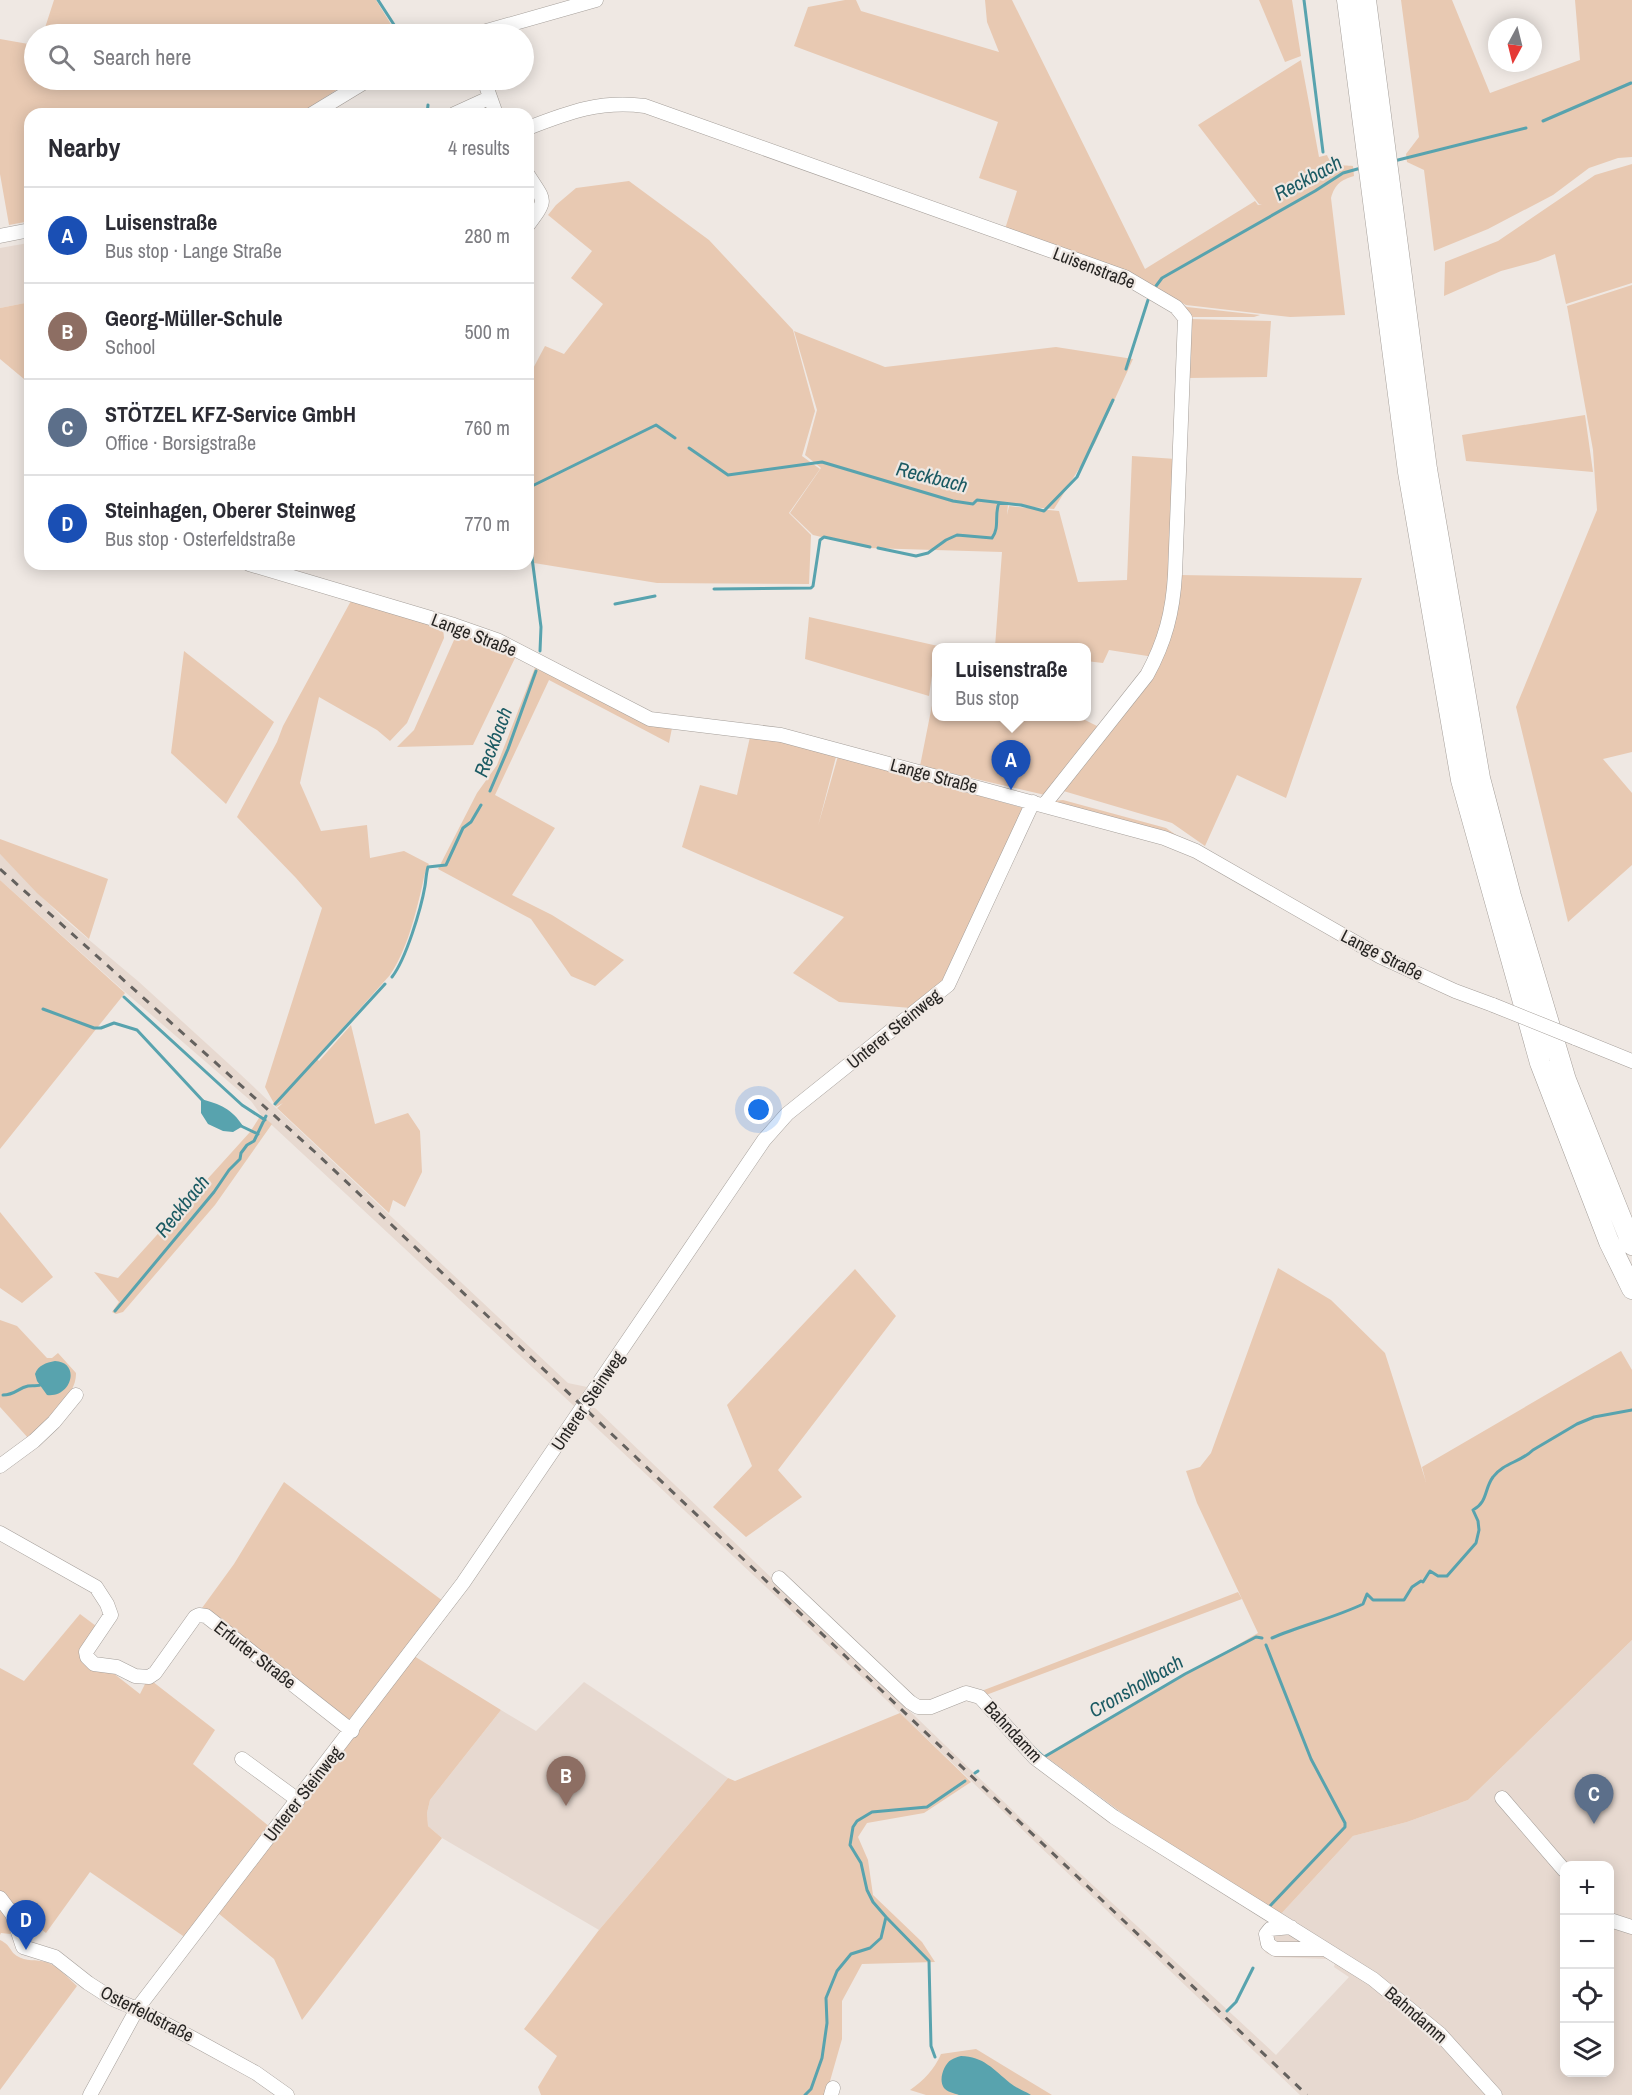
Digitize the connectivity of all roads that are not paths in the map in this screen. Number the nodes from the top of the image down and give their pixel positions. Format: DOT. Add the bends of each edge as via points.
graph roads {
  1 [pos="596,0"];
  2 [pos="1347,0"];
  3 [pos="1366,0"];
  4 [pos="511,24"];
  5 [pos="352,90"];
  6 [pos="487,90"];
  7 [pos="489,98"];
  8 [pos="322,108"];
  9 [pos="467,108"];
  10 [pos="493,108"];
  11 [pos="534,126"];
  12 [pos="1378,154"];
  13 [pos="1380,176"];
  14 [pos="534,184"];
  15 [pos="534,217"];
  16 [pos="24,231"];
  17 [pos="0,236"];
  18 [pos="271,570"];
  19 [pos="1038,803"];
  20 [pos="1632,1061"];
  21 [pos="1632,1245"];
  22 [pos="1632,1289"];
  23 [pos="76,1395"];
  24 [pos="0,1466"];
  25 [pos="0,1533"];
  26 [pos="779,1578"];
  27 [pos="352,1731"];
  28 [pos="242,1759"];
  29 [pos="1502,1798"];
  30 [pos="298,1800"];
  31 [pos="1560,1865"];
  32 [pos="0,1898"];
  33 [pos="1614,1921"];
  34 [pos="1291,1927"];
  35 [pos="1632,1927"];
  36 [pos="1326,1949"];
  37 [pos="137,2009"];
  38 [pos="90,2095"];
  39 [pos="287,2095"];
  40 [pos="1495,2095"];
  1 -- 4 [label="street"];
  2 -- 12 [label="highway"];
  3 -- 12 [label="highway"];
  5 -- 8 [label="street"];
  6 -- 7 [label="street"];
  7 -- 9 [label="street"];
  7 -- 10 [label="street"];
  11 -- 19 [label="street, Luisenstraße" via="607,104 645,106 1125,277 1176,307 1185,318 1174,604 1168,626 1147,675"];
  12 -- 13 [label="highway"];
  13 -- 21 [label="highway" via="1480,778 1566,1080"];
  13 -- 22 [label="highway" via="1408,472 1461,780 1540,1063 1609,1242"];
  14 -- 15 [label="street" via="542,197 542,206"];
  16 -- 17 [label="street"];
  18 -- 19 [label="street, Lange Straße" via="496,640 650,719 781,735"];
  19 -- 20 [label="street, Lange Straße, bridge" via="1164,838 1196,851 1381,957 1455,991"];
  19 -- 27 [label="street, Unterer Steinweg" via="948,985 787,1114 764,1140 463,1583"];
  23 -- 24 [label="street" via="54,1422"];
  25 -- 27 [label="street, Erfurter Straße" via="96,1587 111,1615 86,1652 94,1664 148,1677 155,1673 195,1617 206,1616"];
  26 -- 34 [label="street, Bahndamm" via="910,1702 918,1707 932,1707 966,1694 980,1697 1035,1758 1053,1772 1114,1817"];
  27 -- 30 [label="street, Unterer Steinweg"];
  28 -- 30 [label="street"];
  29 -- 31 [label="street"];
  30 -- 37 [label="street, Unterer Steinweg"];
  32 -- 37 [label="street, Osterfeldstraße" via="12,1914 23,1947 55,1957 112,1999"];
  33 -- 35 [label="street"];
  34 -- 36 [label="street, Bahndamm"];
  34 -- 36 [label="street" via="1270,1929 1266,1934 1268,1944 1275,1948"];
  36 -- 40 [label="street, Bahndamm" via="1373,1979 1440,2034"];
  37 -- 38 [label="street, Unterer Steinweg"];
  37 -- 39 [label="street, Osterfeldstraße" via="256,2073"];
}
